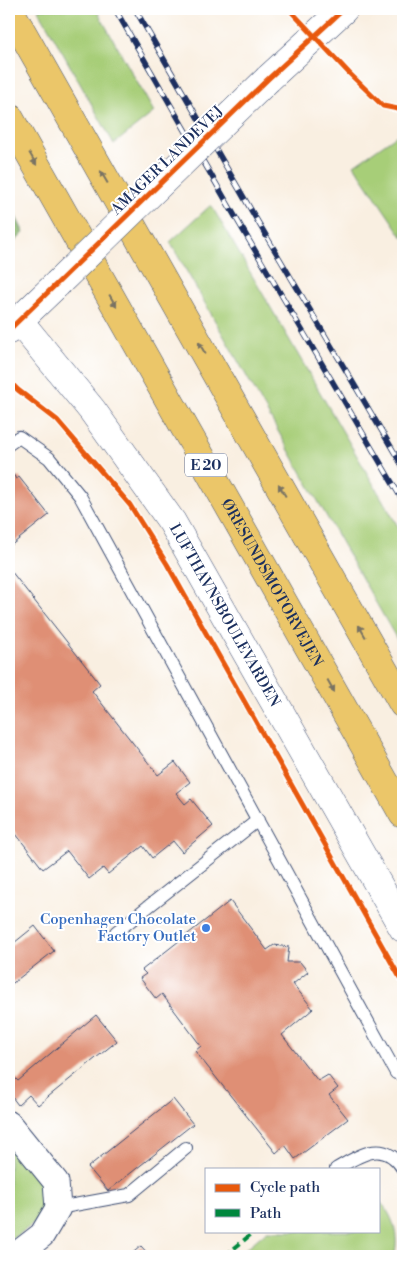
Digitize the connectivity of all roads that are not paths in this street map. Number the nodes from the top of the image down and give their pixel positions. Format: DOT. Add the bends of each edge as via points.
graph roads {
  1 [pos="9,9"];
  2 [pos="344,9"];
  3 [pos="9,117"];
  4 [pos="14,326"];
  5 [pos="9,444"];
  6 [pos="403,704"];
  7 [pos="403,814"];
  8 [pos="258,820"];
  9 [pos="403,928"];
  10 [pos="116,932"];
  11 [pos="396,1073"];
  12 [pos="9,1124"];
  13 [pos="186,1148"];
  14 [pos="338,1168"];
  15 [pos="403,1169"];
  16 [pos="58,1208"];
  17 [pos="9,1254"];
  6 -- 1 [label="highway, one-way"];
  2 -- 4 [label="street, AMAGER LANDEVEJ, bridge"];
  3 -- 7 [label="highway, ØRESUNDSMOTORVEJEN / E 20, one-way"];
  4 -- 9 [label="street, LUFTHAVNSBOULEVARDEN" via="92,410 172,522"];
  5 -- 8 [label="lane" via="18,437 50,458 80,496"];
  8 -- 10 [label="lane"];
  8 -- 11 [label="lane"];
  12 -- 16 [label="street" via="56,1182"];
  13 -- 16 [label="lane" via="129,1195"];
  14 -- 15 [label="lane" via="364,1153 381,1152 396,1158"];
  16 -- 17 [label="street" via="42,1235 20,1252"];
}
